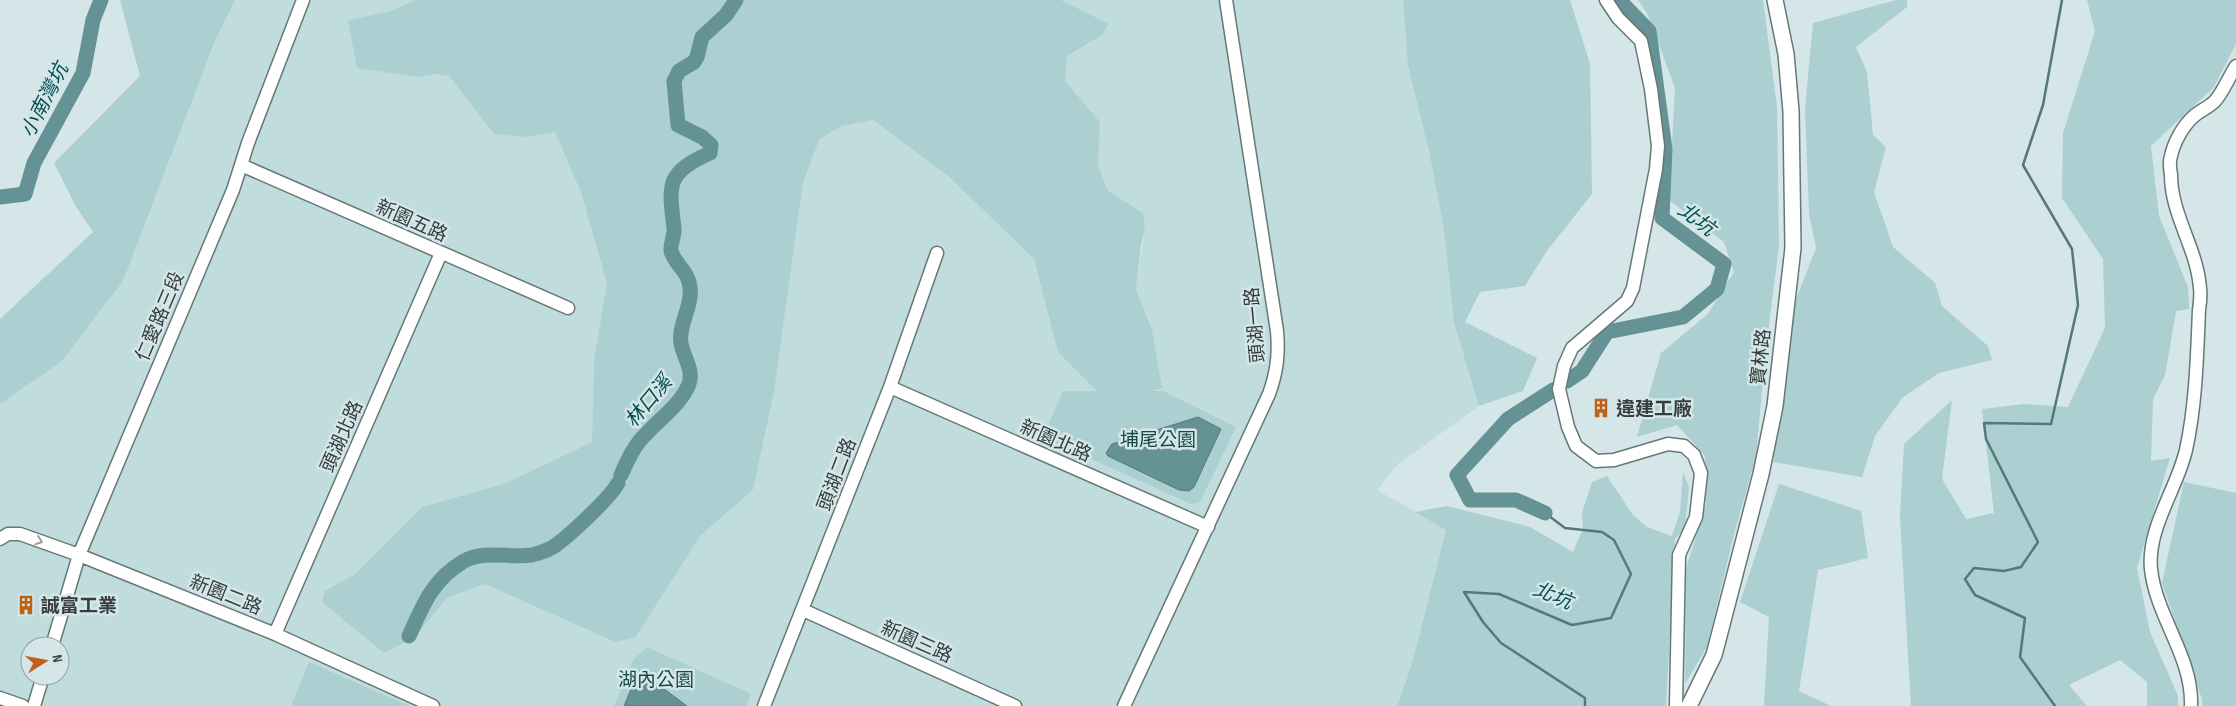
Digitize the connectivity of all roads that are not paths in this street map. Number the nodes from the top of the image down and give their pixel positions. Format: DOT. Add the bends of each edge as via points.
graph roads {
  1 [pos="303,0"];
  2 [pos="1226,0"];
  3 [pos="1606,0"];
  4 [pos="1775,0"];
  5 [pos="2236,66"];
  6 [pos="241,165"];
  7 [pos="442,253"];
  8 [pos="937,253"];
  9 [pos="568,308"];
  10 [pos="890,387"];
  11 [pos="1208,527"];
  12 [pos="0,539"];
  13 [pos="79,555"];
  14 [pos="803,610"];
  15 [pos="275,634"];
  16 [pos="55,636"];
  17 [pos="40,686"];
  18 [pos="0,698"];
  19 [pos="23,706"];
  20 [pos="34,706"];
  21 [pos="433,706"];
  22 [pos="764,706"];
  23 [pos="1015,706"];
  24 [pos="1124,706"];
  25 [pos="1676,706"];
  26 [pos="1689,706"];
  27 [pos="2191,706"];
  1 -- 6 [label="street, 仁愛路三段"];
  2 -- 11 [label="street, 頭湖一路" via="1279,352 1269,394"];
  3 -- 25 [label="street" via="1618,18 1641,41 1652,89 1658,146 1656,169 1633,288 1627,301 1572,348 1559,389 1576,446 1596,461 1614,460 1668,444 1684,446 1694,455 1701,473 1696,517 1680,555"];
  4 -- 26 [label="main road, 寶林路" via="1786,54 1792,157 1793,248 1780,369 1761,474 1720,636"];
  5 -- 27 [label="street" via="2215,101 2187,123 2170,157 2175,210 2200,287 2198,357 2186,450 2157,528 2151,568 2156,592 2188,673"];
  6 -- 7 [label="street, 新園五路"];
  6 -- 13 [label="street, 仁愛路三段"];
  7 -- 9 [label="street, 新園五路"];
  7 -- 15 [label="street, 頭湖北路"];
  8 -- 10 [label="street, 頭湖二路"];
  10 -- 11 [label="street, 新園北路"];
  10 -- 14 [label="street, 頭湖二路"];
  11 -- 24 [label="street, 頭湖一路"];
  12 -- 13 [label="street, 新園二路, one-way" via="8,534 20,534"];
  13 -- 15 [label="street, 新園二路"];
  13 -- 16 [label="street, 仁愛路三段"];
  14 -- 22 [label="street, 頭湖二路"];
  14 -- 23 [label="street, 新園三路"];
  15 -- 21 [label="street, 新園二路"];
  17 -- 20 [label="street"];
  18 -- 19 [label="street"];
}
